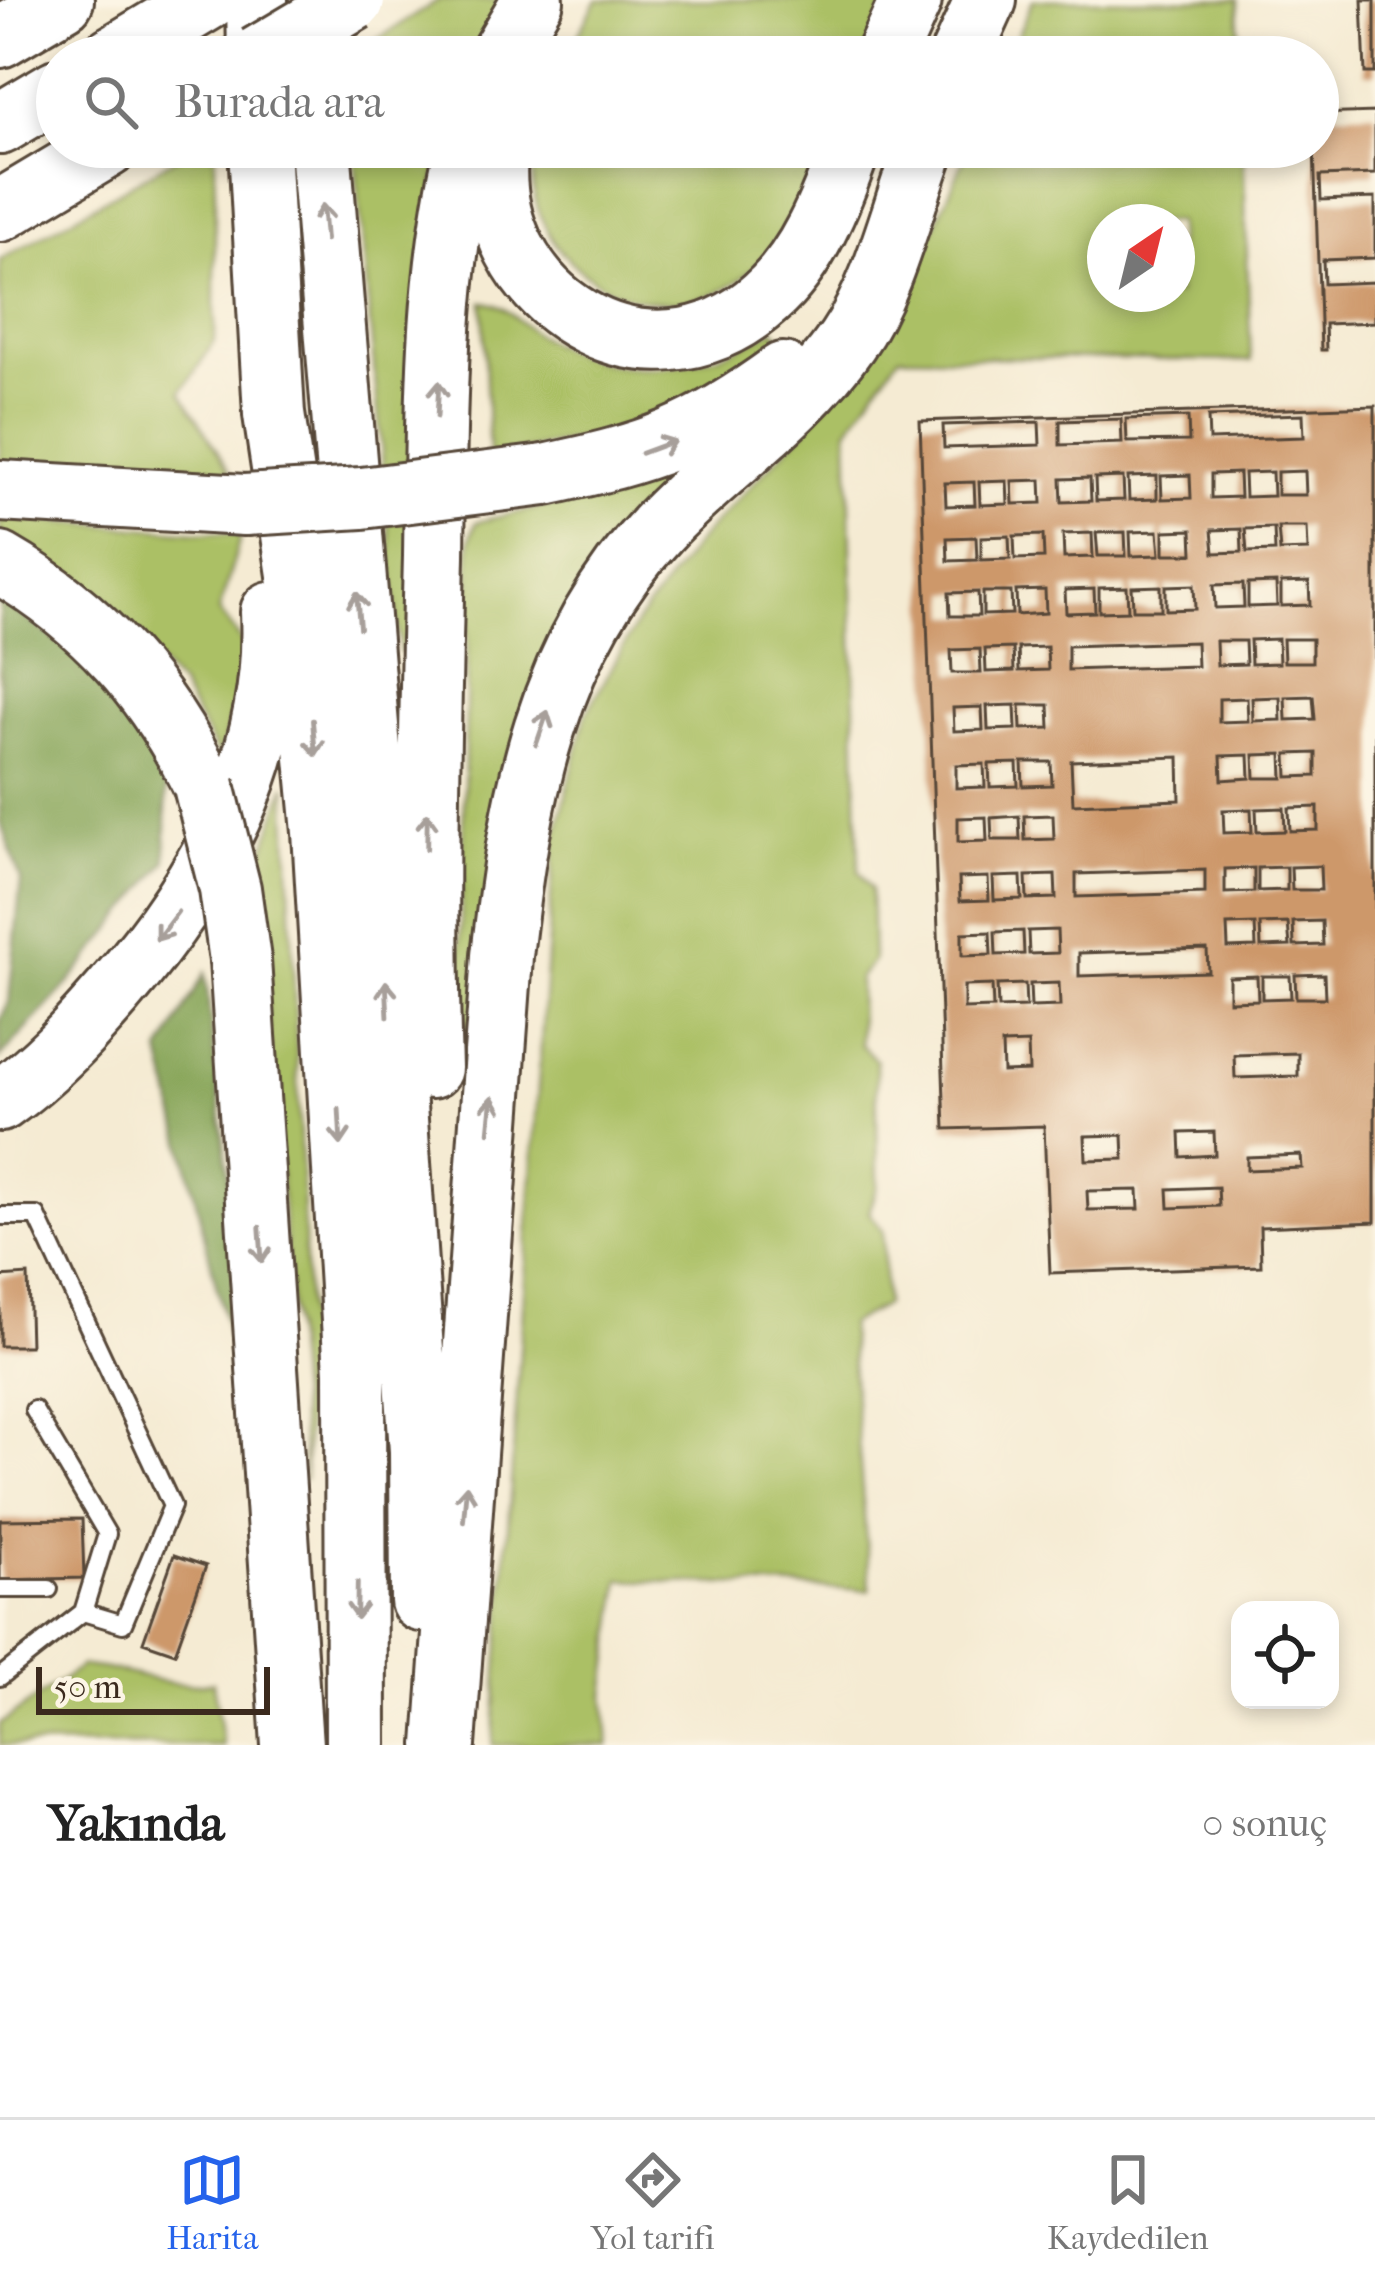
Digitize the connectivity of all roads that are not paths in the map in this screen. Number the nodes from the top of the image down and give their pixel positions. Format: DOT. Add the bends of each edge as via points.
graph roads {
  1 [pos="63,0"];
  2 [pos="207,0"];
  3 [pos="257,0"];
  4 [pos="322,0"];
  5 [pos="354,0"];
  6 [pos="533,0"];
  7 [pos="552,0"];
  8 [pos="911,0"];
  9 [pos="986,0"];
  10 [pos="147,36"];
  11 [pos="258,36"];
  12 [pos="293,36"];
  13 [pos="319,36"];
  14 [pos="512,36"];
  15 [pos="535,36"];
  16 [pos="895,36"];
  17 [pos="970,36"];
  18 [pos="0,37"];
  19 [pos="36,103"];
  20 [pos="0,124"];
  21 [pos="72,168"];
  22 [pos="260,168"];
  23 [pos="322,168"];
  24 [pos="462,168"];
  25 [pos="495,168"];
  26 [pos="841,168"];
  27 [pos="917,168"];
  28 [pos="0,211"];
  29 [pos="892,238"];
  30 [pos="274,414"];
  31 [pos="0,491"];
  32 [pos="0,563"];
  33 [pos="0,1101"];
  34 [pos="0,1216"];
  35 [pos="34,1410"];
  36 [pos="420,1451"];
  37 [pos="0,1589"];
  38 [pos="49,1589"];
  39 [pos="83,1612"];
  40 [pos="0,1677"];
  41 [pos="292,1745"];
  42 [pos="356,1745"];
  43 [pos="420,1745"];
  44 [pos="446,1745"];
  1 -- 18 [label="highway"];
  2 -- 10 [label="highway"];
  3 -- 11 [label="highway"];
  4 -- 13 [label="highway"];
  5 -- 12 [label="highway, bridge"];
  6 -- 14 [label="highway"];
  7 -- 15 [label="highway"];
  8 -- 16 [label="highway"];
  9 -- 17 [label="highway"];
  19 -- 20 [label="highway"];
  21 -- 28 [label="highway"];
  22 -- 30 [label="highway"];
  36 -- 23 [label="highway, one-way"];
  36 -- 24 [label="highway, one-way" via="433,1327 427,838 436,446"];
  25 -- 26 [label="highway" via="502,229 524,272 552,302 622,337 667,341 718,328 763,301 812,233"];
  27 -- 29 [label="highway"];
  31 -- 29 [label="highway, one-way, bridge" via="245,505 545,475 634,456 686,438 785,372"];
  44 -- 29 [label="highway, one-way" via="502,956 532,755 578,646 616,584 658,528 803,398 849,338"];
  30 -- 33 [label="highway, one-way" via="267,695 237,807 191,895 141,960 58,1054"];
  30 -- 42 [label="highway, one-way" via="323,832 355,1372"];
  32 -- 41 [label="highway, one-way, bridge" via="42,587 130,665 174,725 204,786 230,889"];
  34 -- 39 [label="lane" via="37,1216 172,1506 123,1624"];
  35 -- 39 [label="lane" via="107,1534"];
  36 -- 43 [label="highway"];
  37 -- 38 [label="lane"];
  39 -- 40 [label="lane"];
}
